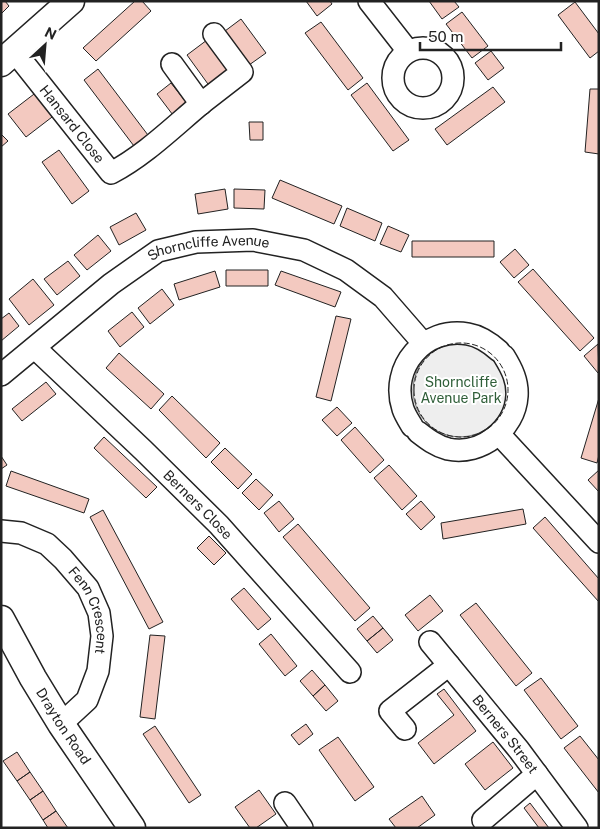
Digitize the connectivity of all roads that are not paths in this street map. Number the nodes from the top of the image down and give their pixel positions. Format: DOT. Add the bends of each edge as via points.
graph roads {
  1 [pos="71,1"];
  2 [pos="369,1"];
  3 [pos="214,34"];
  4 [pos="408,51"];
  5 [pos="8,57"];
  6 [pos="172,64"];
  7 [pos="201,104"];
  8 [pos="422,343"];
  9 [pos="34,348"];
  10 [pos="1,375"];
  11 [pos="499,434"];
  12 [pos="1,531"];
  13 [pos="599,542"];
  14 [pos="1,619"];
  15 [pos="430,642"];
  16 [pos="449,665"];
  17 [pos="350,672"];
  18 [pos="61,724"];
  19 [pos="405,729"];
  20 [pos="537,774"];
  21 [pos="285,803"];
  22 [pos="483,820"];
  23 [pos="132,828"];
  24 [pos="302,828"];
  25 [pos="577,828"];
  1 -- 5 [label="main road"];
  2 -- 4 [label="street"];
  3 -- 7 [label="street" via="242,72"];
  5 -- 7 [label="street, Hansard Close" via="110,174 128,164"];
  6 -- 7 [label="street"];
  8 -- 9 [label="street, Shorncliffe Avenue" via="383,297 346,270 304,250 253,240 196,242 158,250"];
  8 -- 11 [label="street" via="454,332 470,334 486,340 501,353 512,368 517,396 508,423"];
  8 -- 11 [label="street" via="402,373 399,392 403,410 415,429 432,443 449,449 485,444"];
  9 -- 10 [label="street, Shorncliffe Avenue"];
  9 -- 17 [label="street, Berners Close" via="219,525"];
  11 -- 13 [label="street"];
  12 -- 18 [label="street, Fenn Crescent" via="21,533 47,544 88,588 99,613 102,636 98,671 86,700"];
  14 -- 18 [label="main road, Drayton Road"];
  15 -- 16 [label="street, Berners Street"];
  16 -- 19 [label="street" via="390,710"];
  16 -- 20 [label="street, Berners Street"];
  18 -- 23 [label="main road, Drayton Road"];
  20 -- 22 [label="street"];
  20 -- 25 [label="street, Berners Street"];
  21 -- 24 [label="street"];
}
